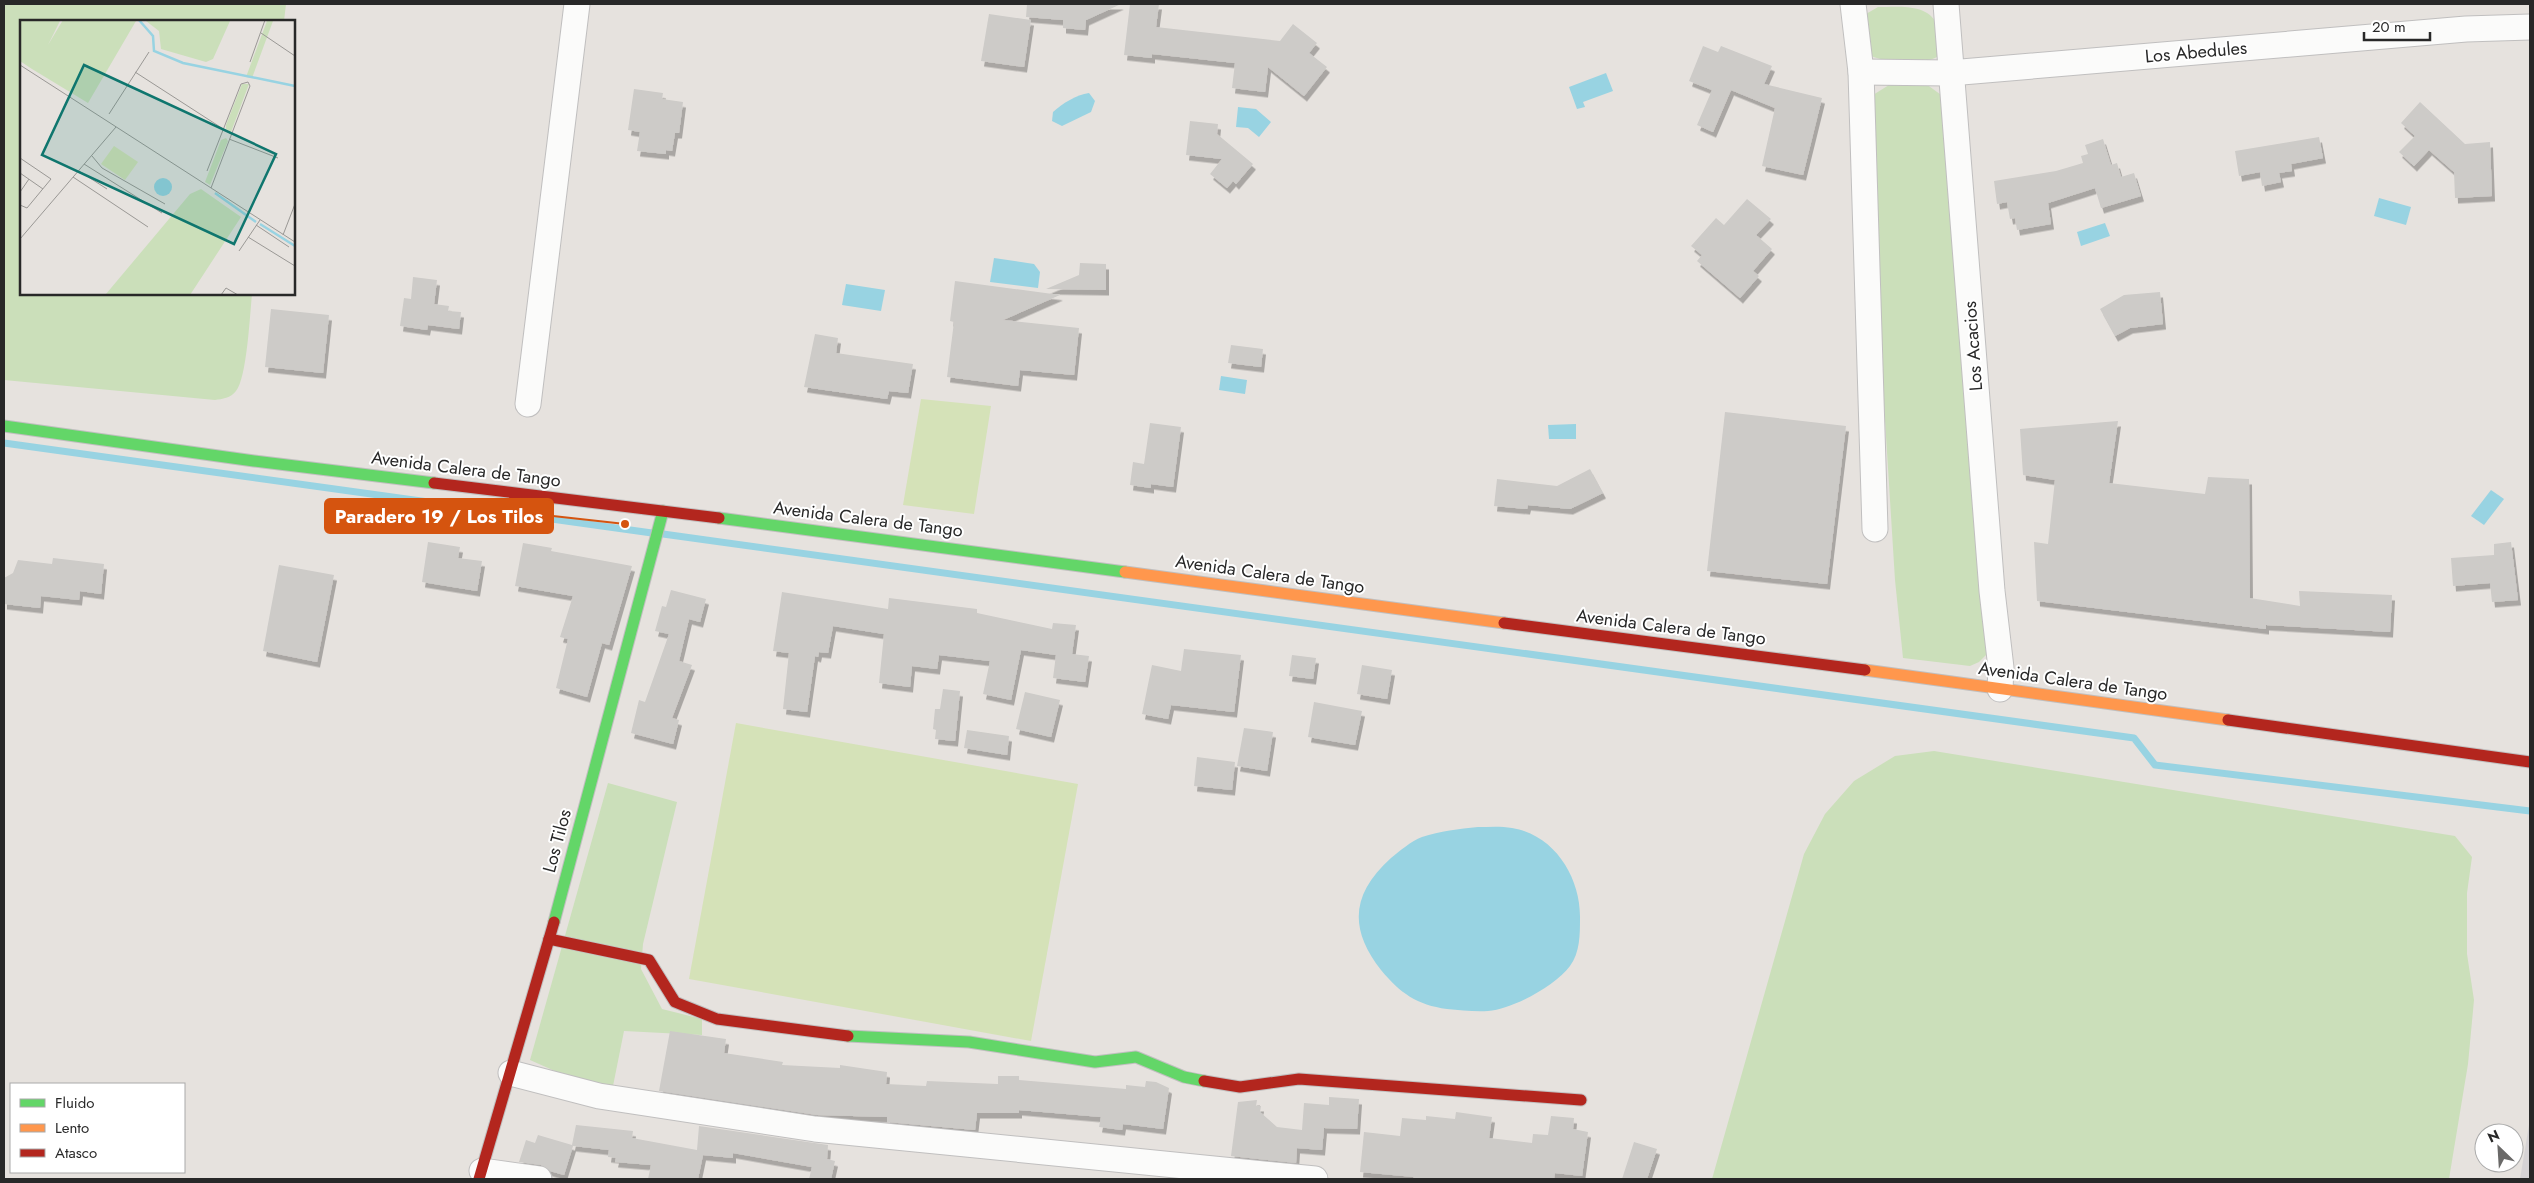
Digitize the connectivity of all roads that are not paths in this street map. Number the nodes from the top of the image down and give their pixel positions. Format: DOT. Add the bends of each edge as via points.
graph roads {
  1 [pos="577,4"];
  2 [pos="1853,4"];
  3 [pos="1946,4"];
  4 [pos="2530,27"];
  5 [pos="1861,72"];
  6 [pos="1950,73"];
  7 [pos="528,404"];
  8 [pos="4,426"];
  9 [pos="662,511"];
  10 [pos="1874,528"];
  11 [pos="2000,689"];
  12 [pos="2530,762"];
  13 [pos="549,939"];
  14 [pos="511,1073"];
  15 [pos="1581,1100"];
  16 [pos="480,1175"];
  17 [pos="539,1179"];
  18 [pos="1315,1179"];
  1 -- 7 [label="street"];
  2 -- 5 [label="street"];
  3 -- 6 [label="street, Los Acacios"];
  4 -- 6 [label="street, Los Abedules" via="2466,29"];
  5 -- 6 [label="street, Los Abedules"];
  5 -- 10 [label="street"];
  6 -- 11 [label="street, Los Acacios" via="2001,668"];
  8 -- 9 [label="main road, Avenida Calera de Tango" via="254,461"];
  9 -- 11 [label="main road, Avenida Calera de Tango"];
  9 -- 13 [label="main road, Los Tilos"];
  11 -- 12 [label="main road, Avenida Calera de Tango"];
  13 -- 14 [label="main road, Los Tilos"];
  13 -- 15 [label="main road" via="649,960 675,1002 717,1019 844,1036 969,1042 1095,1062 1136,1057 1184,1077 1240,1087 1298,1079"];
  14 -- 16 [label="main road, Los Tilos"];
  14 -- 18 [label="street" via="599,1096 815,1129"];
  16 -- 17 [label="street"];
}
